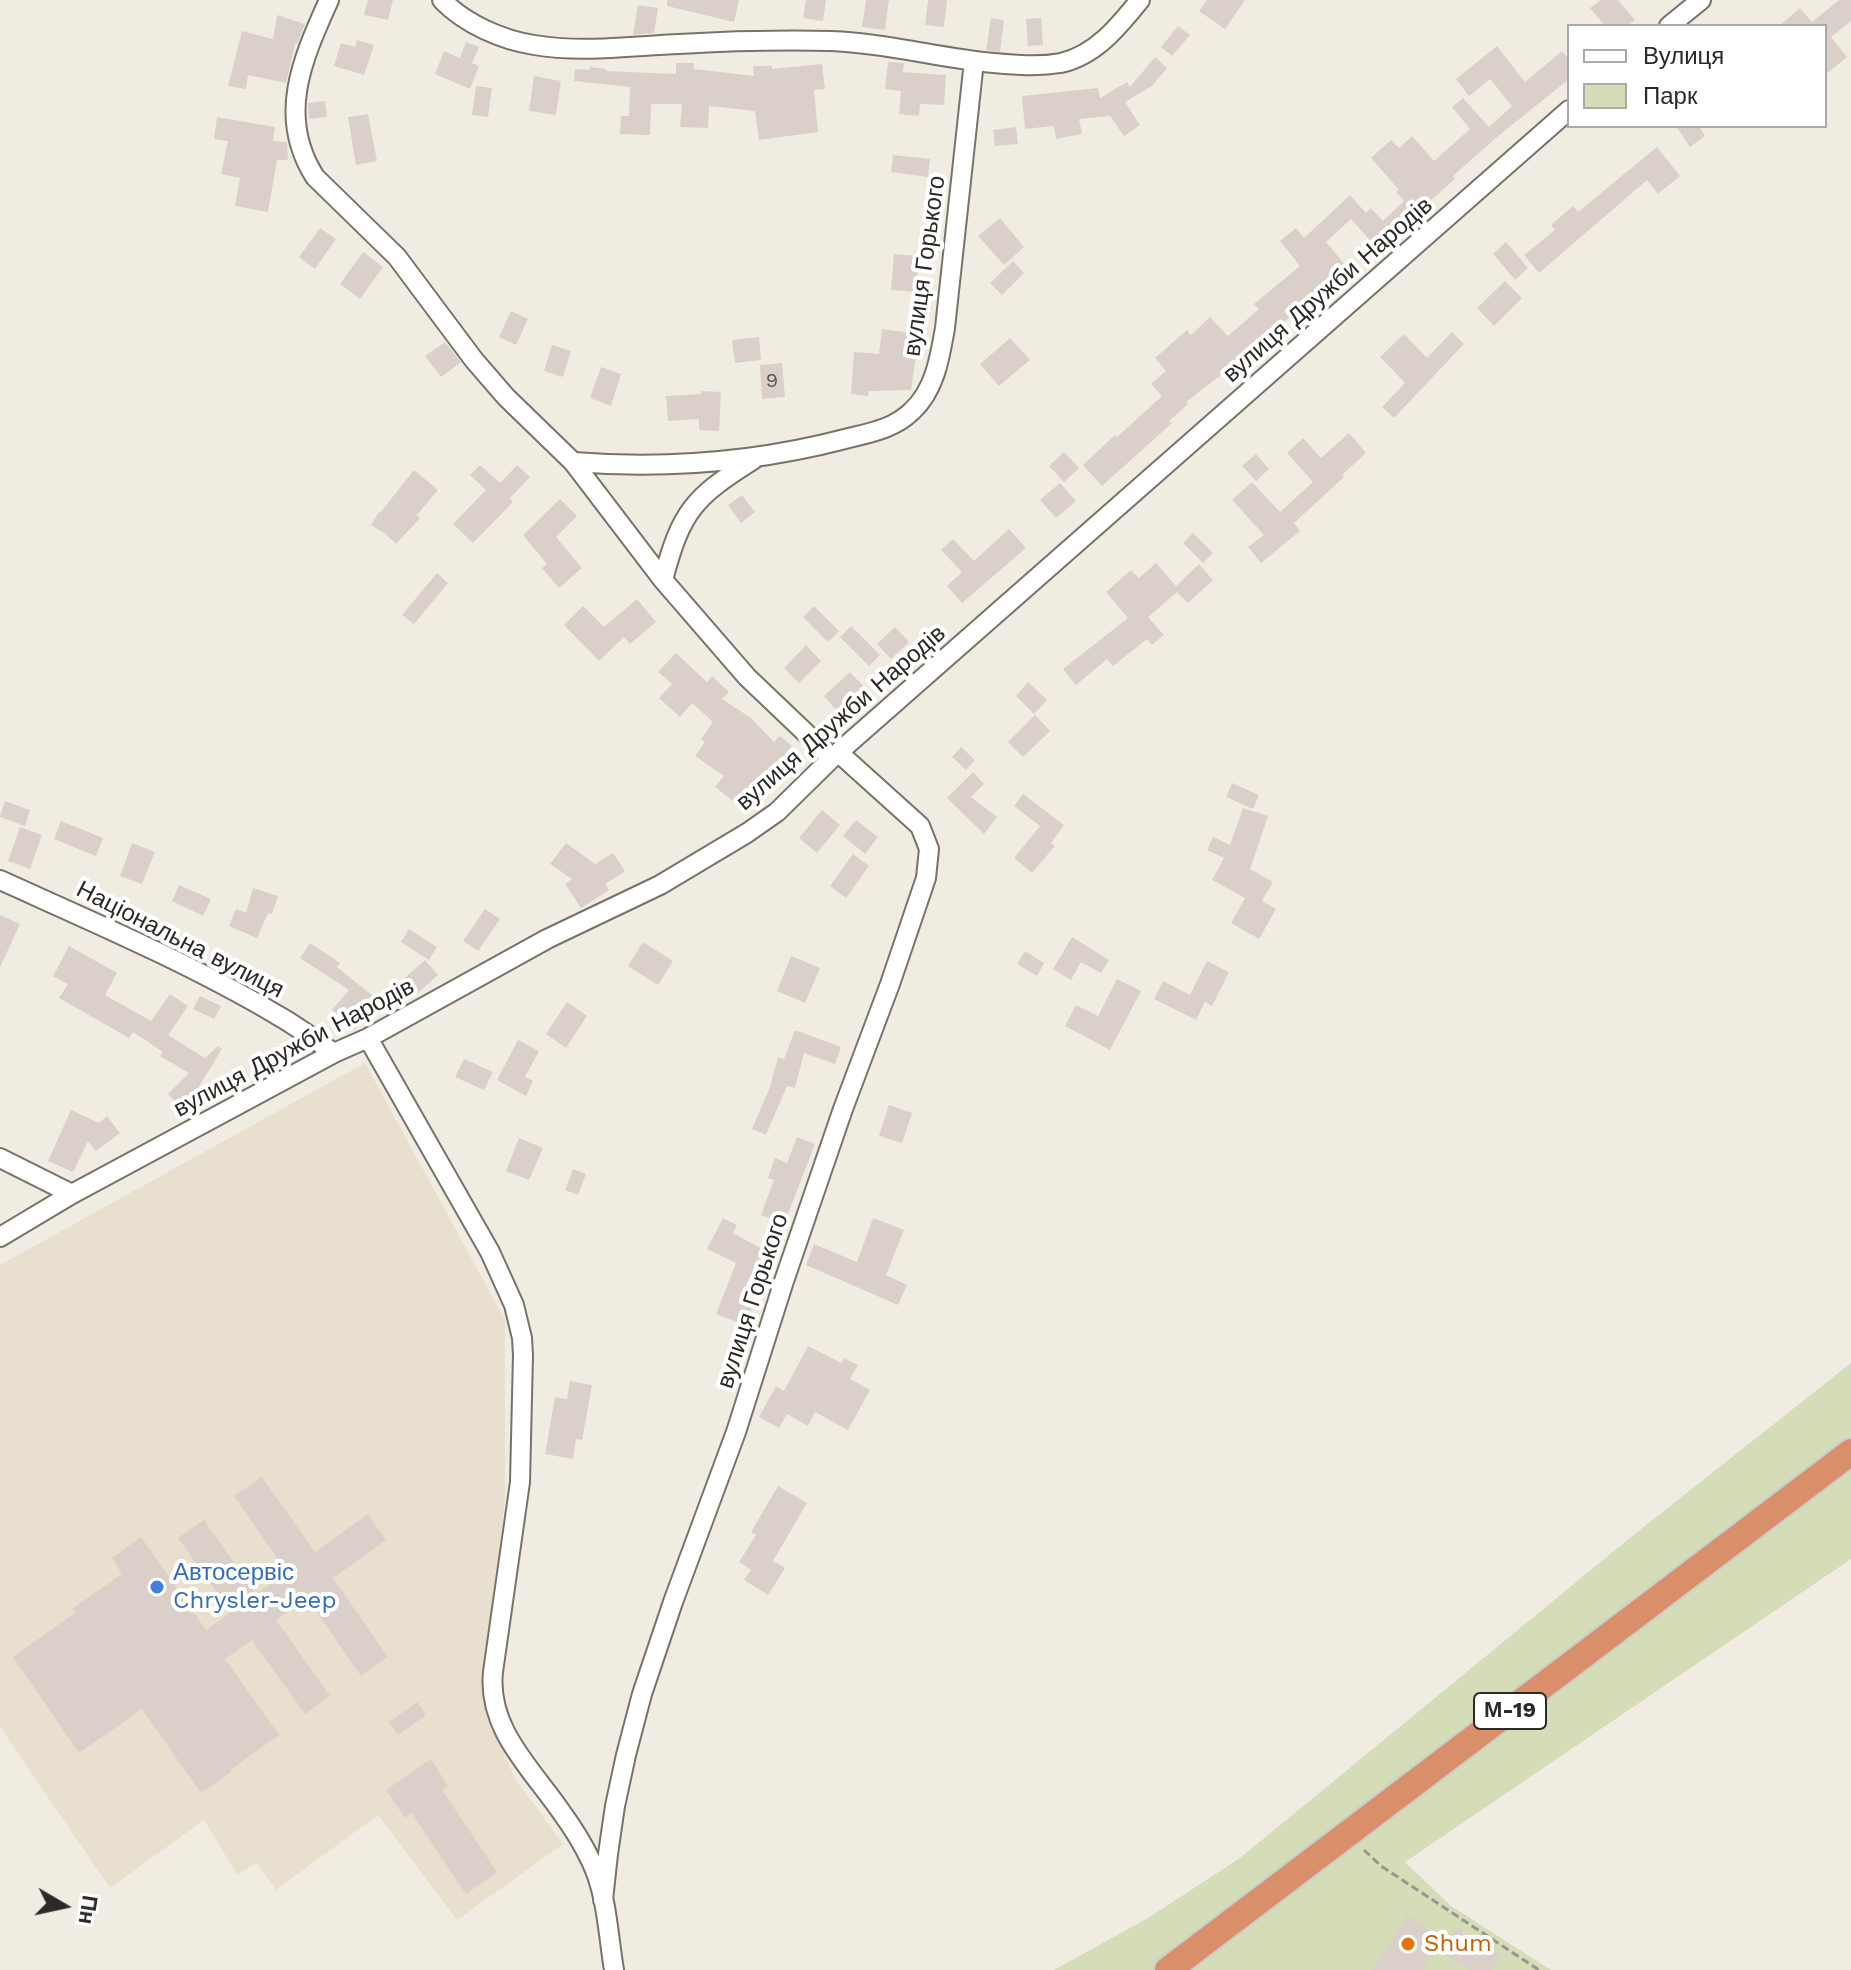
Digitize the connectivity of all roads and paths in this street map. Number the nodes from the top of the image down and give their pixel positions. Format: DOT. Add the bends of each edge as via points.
graph roads {
  1 [pos="329,0"];
  2 [pos="442,0"];
  3 [pos="1140,0"];
  4 [pos="1701,0"];
  5 [pos="1671,24"];
  6 [pos="974,61"];
  7 [pos="1567,112"];
  8 [pos="759,456"];
  9 [pos="573,462"];
  10 [pos="663,580"];
  11 [pos="836,755"];
  12 [pos="0,880"];
  13 [pos="368,1038"];
  14 [pos="334,1053"];
  15 [pos="0,1158"];
  16 [pos="72,1194"];
  17 [pos="0,1237"];
  18 [pos="1851,1452"];
  19 [pos="1351,1832"];
  20 [pos="603,1900"];
  21 [pos="614,1970"];
  22 [pos="1168,1970"];
  23 [pos="1539,1970"];
  1 -- 9 [label="street, вулиця Горького" via="297,87 300,142 310,169 409,271 506,397"];
  2 -- 6 [label="street" via="487,30 534,45 579,49 831,41"];
  3 -- 6 [label="street" via="1099,44 1064,62 1018,66"];
  4 -- 5 [label="street"];
  6 -- 8 [label="street, вулиця Горького" via="945,328 927,392 905,418 887,427"];
  7 -- 11 [label="street, вулиця Дружби Народів"];
  8 -- 9 [label="street, вулиця Горького" via="653,465"];
  8 -- 10 [label="street" via="720,481 690,510 672,545"];
  9 -- 10 [label="street, вулиця Горького"];
  10 -- 11 [label="street, вулиця Горького" via="747,677"];
  11 -- 13 [label="street, вулиця Дружби Народів" via="747,833 660,885 547,939"];
  11 -- 20 [label="street, вулиця Горького" via="920,826 929,849 926,878 642,1694 615,1806"];
  12 -- 14 [label="street, Національна вулиця" via="203,975 278,1015"];
  13 -- 14 [label="street, вулиця Дружби Народів"];
  13 -- 20 [label="street" via="490,1252 519,1320 520,1482 493,1672 494,1703 516,1751 579,1839"];
  14 -- 16 [label="street, вулиця Дружби Народів"];
  15 -- 16 [label="street"];
  16 -- 17 [label="street, вулиця Дружби Народів"];
  18 -- 19 [label="highway, М-19"];
  19 -- 22 [label="highway, М-19"];
  19 -- 23 [label="path" via="1381,1866"];
  20 -- 21 [label="street"];
}
